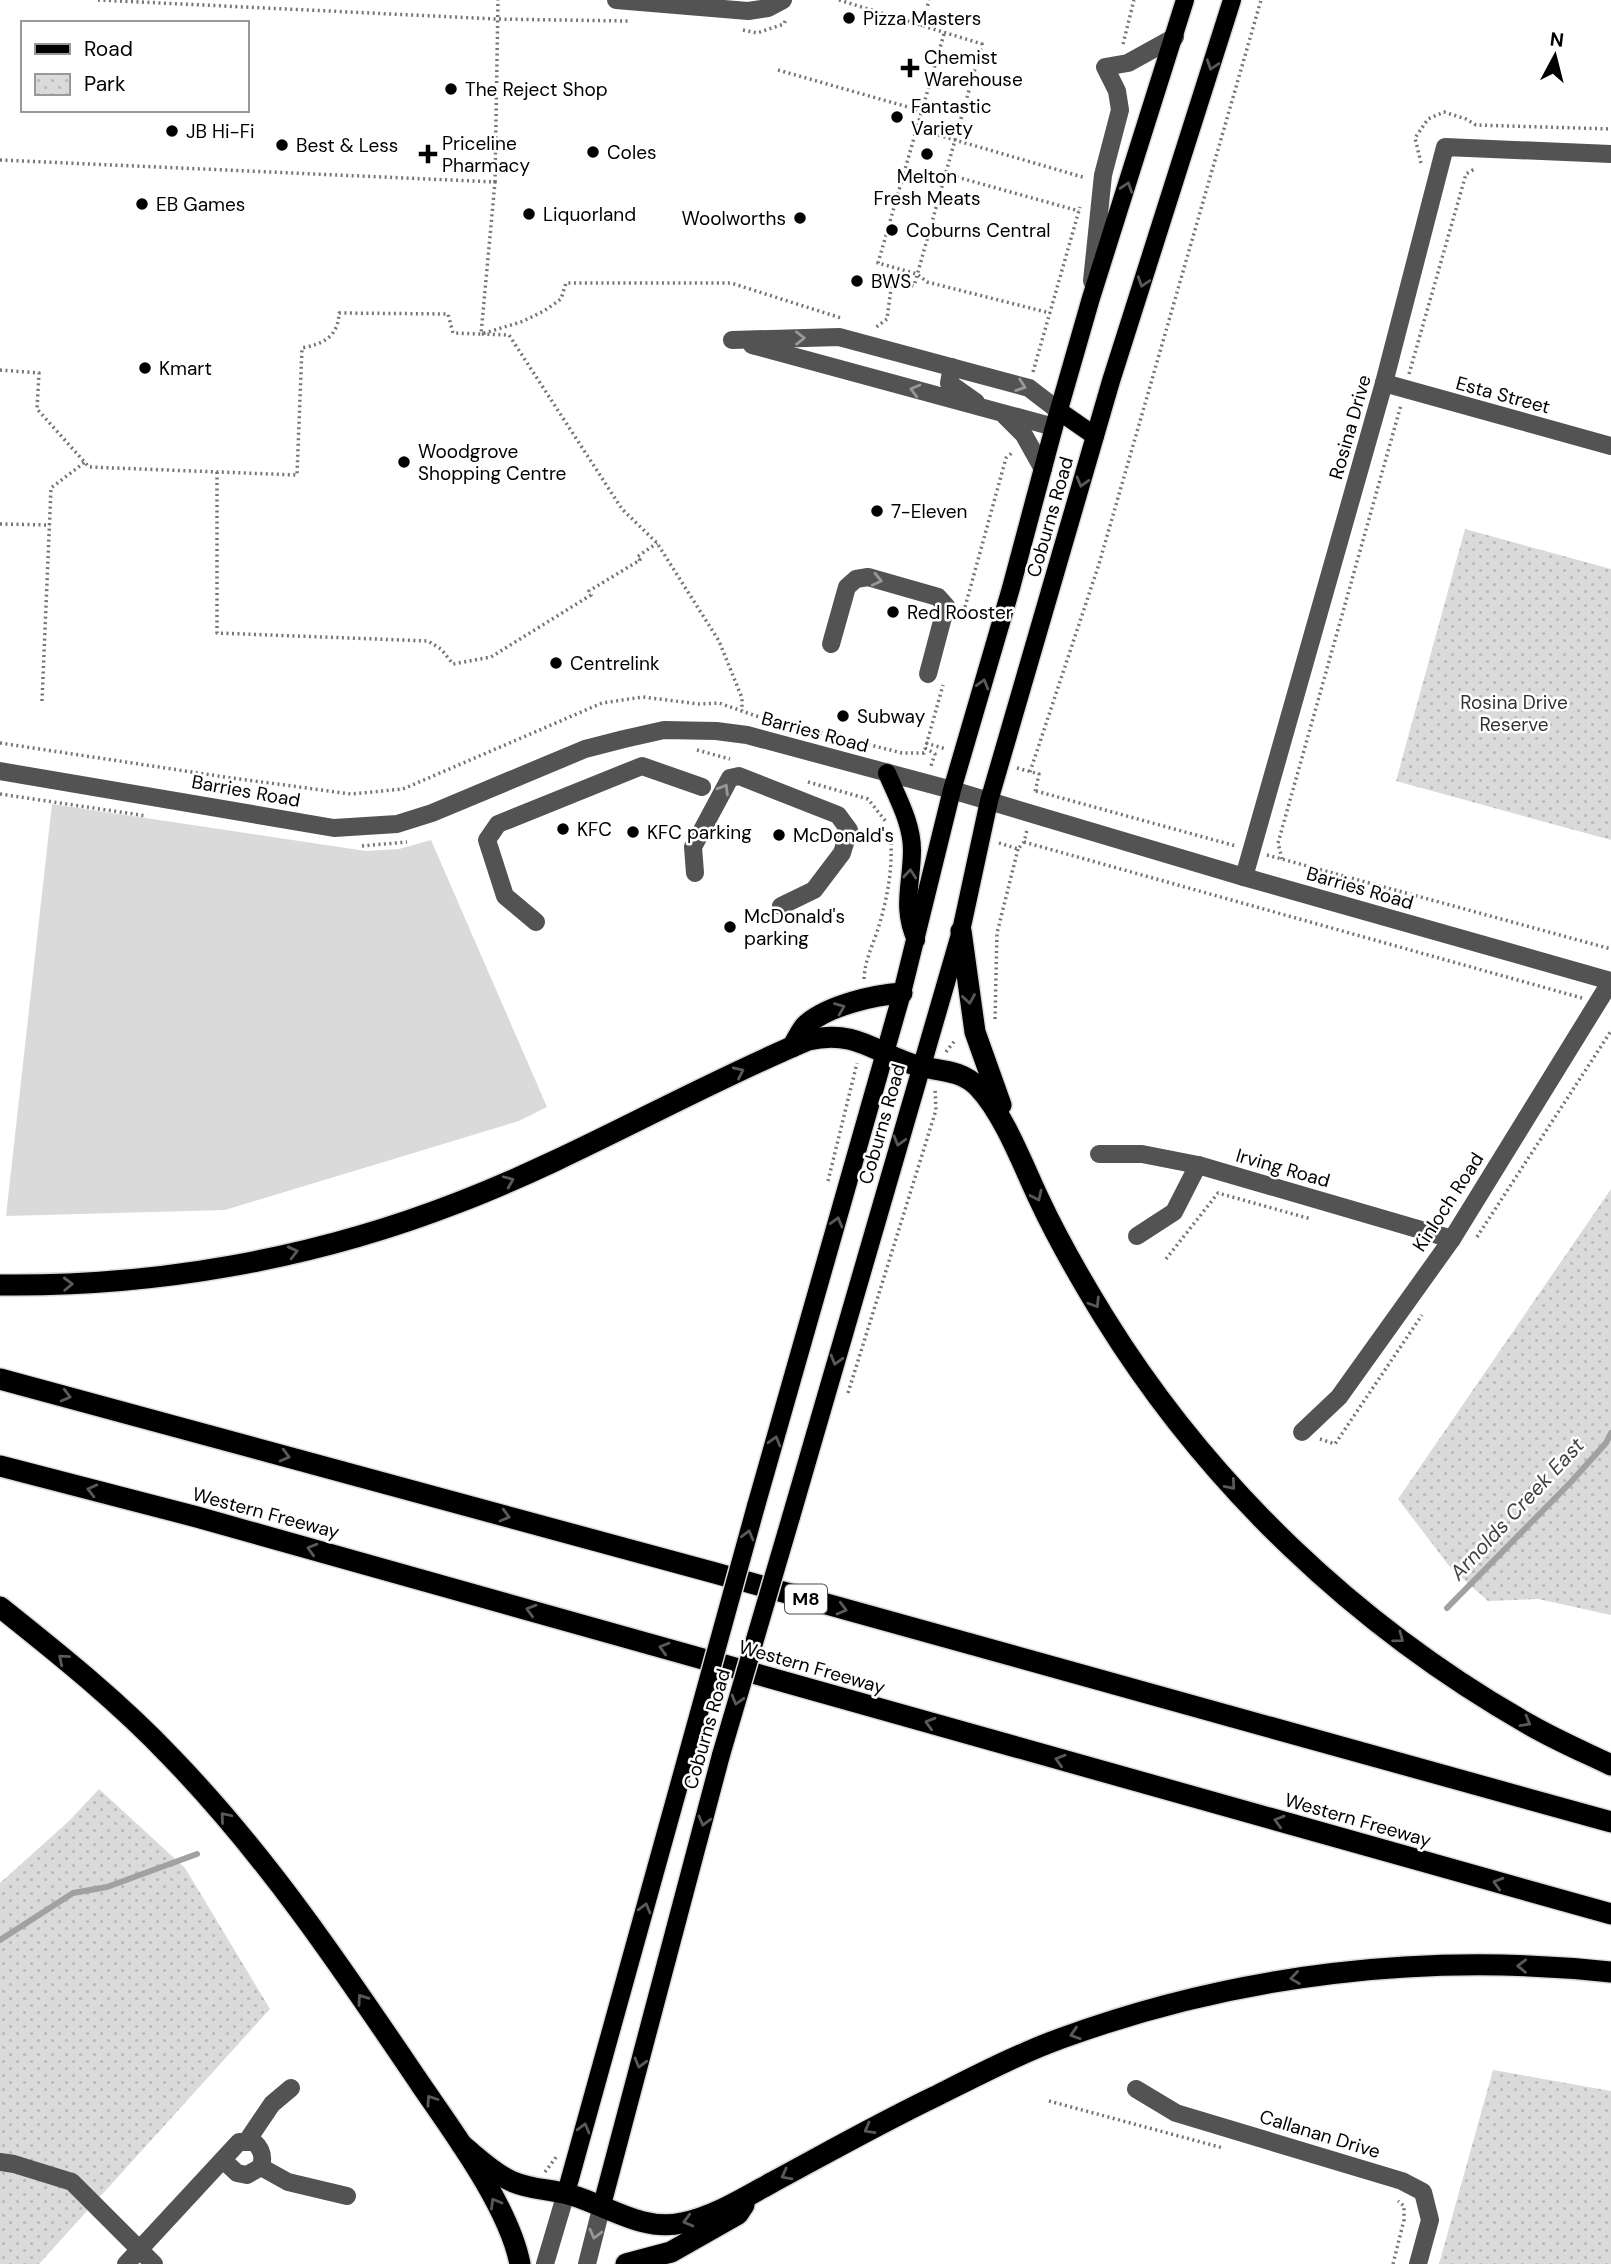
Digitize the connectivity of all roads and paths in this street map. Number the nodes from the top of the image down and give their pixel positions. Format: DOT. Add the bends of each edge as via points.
graph roads {
  1 [pos="98,0"];
  2 [pos="498,0"];
  3 [pos="616,0"];
  4 [pos="783,0"];
  5 [pos="839,0"];
  6 [pos="929,0"];
  7 [pos="1134,0"];
  8 [pos="1185,0"];
  9 [pos="1232,0"];
  10 [pos="1261,0"];
  11 [pos="496,19"];
  12 [pos="922,27"];
  13 [pos="944,34"];
  14 [pos="1175,37"];
  15 [pos="1118,65"];
  16 [pos="778,69"];
  17 [pos="922,111"];
  18 [pos="917,129"];
  19 [pos="955,140"];
  20 [pos="1611,154"];
  21 [pos="0,160"];
  22 [pos="1476,167"];
  23 [pos="945,174"];
  24 [pos="495,182"];
  25 [pos="1085,189"];
  26 [pos="1082,200"];
  27 [pos="1079,211"];
  28 [pos="917,274"];
  29 [pos="1091,298"];
  30 [pos="1050,313"];
  31 [pos="850,320"];
  32 [pos="864,324"];
  33 [pos="481,334"];
  34 [pos="897,352"];
  35 [pos="952,367"];
  36 [pos="0,370"];
  37 [pos="888,383"];
  38 [pos="1384,383"];
  39 [pos="1029,388"];
  40 [pos="1405,389"];
  41 [pos="996,412"];
  42 [pos="1056,419"];
  43 [pos="1024,435"];
  44 [pos="1095,436"];
  45 [pos="1611,446"];
  46 [pos="85,462"];
  47 [pos="1044,469"];
  48 [pos="217,472"];
  49 [pos="0,524"];
  50 [pos="50,525"];
  51 [pos="657,543"];
  52 [pos="964,608"];
  53 [pos="831,644"];
  54 [pos="937,676"];
  55 [pos="42,701"];
  56 [pos="742,711"];
  57 [pos="0,743"];
  58 [pos="688,747"];
  59 [pos="737,761"];
  60 [pos="0,772"];
  61 [pos="1031,772"];
  62 [pos="887,774"];
  63 [pos="802,780"];
  64 [pos="702,787"];
  65 [pos="952,790"];
  66 [pos="1035,791"];
  67 [pos="0,794"];
  68 [pos="989,801"];
  69 [pos="150,817"];
  70 [pos="413,839"];
  71 [pos="1024,842"];
  72 [pos="359,846"];
  73 [pos="1018,849"];
  74 [pos="1252,850"];
  75 [pos="1282,859"];
  76 [pos="695,873"];
  77 [pos="1244,877"];
  78 [pos="782,906"];
  79 [pos="537,922"];
  80 [pos="961,931"];
  81 [pos="916,940"];
  82 [pos="1611,949"];
  83 [pos="1611,981"];
  84 [pos="902,993"];
  85 [pos="865,999"];
  86 [pos="1597,1003"];
  87 [pos="975,1032"];
  88 [pos="861,1042"];
  89 [pos="792,1047"];
  90 [pos="885,1052"];
  91 [pos="929,1068"];
  92 [pos="1015,1147"];
  93 [pos="1099,1154"];
  94 [pos="1198,1165"];
  95 [pos="827,1185"];
  96 [pos="1323,1222"];
  97 [pos="1137,1236"];
  98 [pos="1452,1239"];
  99 [pos="1166,1259"];
  100 [pos="0,1286"];
  101 [pos="0,1378"];
  102 [pos="845,1403"];
  103 [pos="1302,1432"];
  104 [pos="0,1466"];
  105 [pos="0,1608"];
  106 [pos="1611,1765"];
  107 [pos="1611,1822"];
  108 [pos="1611,1914"];
  109 [pos="1611,1972"];
  110 [pos="291,2088"];
  111 [pos="1136,2089"];
  112 [pos="1049,2101"];
  113 [pos="247,2141"];
  114 [pos="462,2145"];
  115 [pos="1226,2149"];
  116 [pos="223,2160"];
  117 [pos="0,2162"];
  118 [pos="261,2167"];
  119 [pos="566,2193"];
  120 [pos="750,2194"];
  121 [pos="347,2196"];
  122 [pos="1392,2196"];
  123 [pos="602,2205"];
  124 [pos="140,2250"];
  125 [pos="126,2264"];
  126 [pos="154,2264"];
  127 [pos="520,2264"];
  128 [pos="545,2264"];
  129 [pos="587,2264"];
  130 [pos="626,2264"];
  131 [pos="1393,2264"];
  132 [pos="1418,2264"];
  1 -- 11 [label="path"];
  2 -- 11 [label="path"];
  3 -- 4 [label="street" via="748,10 768,8"];
  5 -- 12 [label="path"];
  6 -- 12 [label="path"];
  7 -- 15 [label="path"];
  8 -- 14 [label="main road, Coburns Road"];
  9 -- 44 [label="main road, Coburns Road, one-way"];
  10 -- 61 [label="path" via="1102,551"];
  11 -- 24 [label="path"];
  12 -- 13 [label="path"];
  13 -- 17 [label="path"];
  13 -- 19 [label="path" via="982,44"];
  14 -- 15 [label="street"];
  29 -- 14 [label="main road, Coburns Road, one-way"];
  15 -- 29 [label="street, Coburns Road" via="1105,67 1120,110 1102,175"];
  16 -- 17 [label="path"];
  17 -- 18 [label="path"];
  18 -- 19 [label="path"];
  18 -- 28 [label="path" via="878,263"];
  19 -- 23 [label="path"];
  19 -- 25 [label="path" via="1088,178"];
  20 -- 38 [label="street, Rosina Drive" via="1446,147"];
  21 -- 24 [label="path"];
  22 -- 40 [label="path" via="1466,174"];
  23 -- 27 [label="path"];
  23 -- 28 [label="path"];
  24 -- 33 [label="path"];
  26 -- 27 [label="path"];
  27 -- 30 [label="path"];
  28 -- 30 [label="path" via="927,282"];
  28 -- 32 [label="path" via="914,286 892,281 887,319 877,329"];
  29 -- 42 [label="main road, Coburns Road"];
  30 -- 39 [label="path"];
  31 -- 33 [label="path" via="731,284 566,283 561,299 544,311"];
  33 -- 48 [label="path" via="453,333 448,314 339,313 339,325 323,344 302,348 297,475"];
  33 -- 51 [label="path" via="509,335 622,509"];
  34 -- 35 [label="street"];
  34 -- 37 [label="street"];
  37 -- 34 [label="street, one-way" via="732,340 839,337"];
  35 -- 39 [label="street, one-way"];
  35 -- 41 [label="street" via="949,383"];
  36 -- 46 [label="path" via="39,373 37,409"];
  41 -- 37 [label="street, one-way"];
  38 -- 40 [label="street, Esta Street"];
  38 -- 74 [label="street, Rosina Drive"];
  39 -- 42 [label="street"];
  40 -- 45 [label="street, Esta Street"];
  40 -- 75 [label="path" via="1278,843"];
  41 -- 42 [label="street"];
  41 -- 43 [label="street"];
  42 -- 44 [label="main road"];
  42 -- 47 [label="main road, Coburns Road"];
  43 -- 47 [label="street"];
  43 -- 52 [label="path" via="1006,458"];
  44 -- 68 [label="main road, Coburns Road, one-way"];
  46 -- 48 [label="path" via="89,467"];
  46 -- 50 [label="path" via="51,488"];
  65 -- 47 [label="main road, Coburns Road, one-way"];
  48 -- 51 [label="path" via="217,633 428,641 453,664 491,657 592,595 589,591 640,561 637,557"];
  49 -- 50 [label="path"];
  50 -- 55 [label="path"];
  51 -- 56 [label="path" via="719,641 742,698"];
  53 -- 54 [label="street, one-way" via="847,587 856,579 868,577 938,597 946,606"];
  54 -- 56 [label="path" via="924,753 902,752"];
  56 -- 57 [label="path" via="719,703 643,697 602,703 403,789 351,794"];
  58 -- 59 [label="path"];
  60 -- 62 [label="street, Barries Road" via="334,828 397,824 585,748 664,730 747,735"];
  62 -- 65 [label="street, Barries Road"];
  81 -- 62 [label="main road, one-way" via="907,909 909,830"];
  63 -- 85 [label="path" via="868,799 889,825 892,849 885,902 865,961"];
  64 -- 79 [label="street" via="642,766 498,824 487,840 505,896"];
  65 -- 68 [label="street, Barries Road"];
  65 -- 81 [label="main road, Coburns Road"];
  66 -- 74 [label="path"];
  67 -- 69 [label="path"];
  68 -- 77 [label="street, Barries Road"];
  68 -- 80 [label="main road, Coburns Road"];
  70 -- 72 [label="path"];
  71 -- 86 [label="path"];
  73 -- 87 [label="path" via="997,933 995,1031"];
  74 -- 75 [label="path"];
  74 -- 77 [label="street, Rosina Drive"];
  75 -- 82 [label="path"];
  76 -- 78 [label="street, one-way" via="693,847 730,778 739,776 838,815 849,830 842,853 814,890"];
  77 -- 83 [label="street, Barries Road"];
  80 -- 87 [label="highway, one-way"];
  80 -- 91 [label="main road, Coburns Road"];
  81 -- 84 [label="main road, Coburns Road"];
  83 -- 86 [label="street, Kinloch Road"];
  84 -- 85 [label="highway"];
  84 -- 90 [label="main road, Coburns Road"];
  89 -- 85 [label="highway, one-way" via="806,1024"];
  86 -- 98 [label="street, Kinloch Road"];
  87 -- 91 [label="path" via="962,1032"];
  87 -- 92 [label="highway"];
  88 -- 89 [label="highway" via="821,1037"];
  88 -- 90 [label="highway"];
  88 -- 95 [label="path"];
  100 -- 89 [label="highway, one-way" via="178,1274 274,1257 395,1224 523,1175"];
  90 -- 91 [label="highway"];
  119 -- 90 [label="main road, Coburns Road, one-way, bridge"];
  91 -- 92 [label="highway" via="966,1077 978,1087"];
  91 -- 102 [label="path" via="935,1075 936,1110"];
  91 -- 123 [label="main road, Coburns Road, one-way, bridge" via="721,1755"];
  92 -- 106 [label="highway, one-way" via="1062,1244 1109,1325 1148,1384 1236,1492 1288,1545 1401,1640 1531,1725"];
  93 -- 94 [label="street, Irving Road" via="1142,1154"];
  94 -- 97 [label="street" via="1174,1212"];
  94 -- 98 [label="street, Irving Road"];
  96 -- 99 [label="path" via="1218,1194"];
  98 -- 103 [label="street, Kinloch Road" via="1339,1397"];
  101 -- 107 [label="highway, M8, one-way"];
  108 -- 104 [label="highway, Western Freeway, one-way" via="211,1521"];
  114 -- 105 [label="highway, one-way" via="291,1899 211,1800 117,1705"];
  109 -- 120 [label="highway, one-way" via="1534,1966 1409,1967 1299,1978 1196,1998 1032,2050 875,2126"];
  110 -- 113 [label="street" via="272,2104"];
  111 -- 132 [label="street, Callanan Drive" via="1176,2112 1402,2181 1423,2192 1430,2220"];
  112 -- 115 [label="path"];
  113 -- 116 [label="street" via="239,2142"];
  113 -- 118 [label="street" via="261,2150"];
  114 -- 119 [label="highway" via="512,2182"];
  127 -- 114 [label="highway, one-way" via="502,2215"];
  116 -- 118 [label="street" via="242,2175"];
  116 -- 124 [label="street"];
  117 -- 124 [label="street" via="72,2182"];
  118 -- 121 [label="street" via="288,2182"];
  119 -- 123 [label="highway"];
  119 -- 128 [label="street, Coburns Road"];
  120 -- 123 [label="highway, one-way" via="680,2224 650,2224"];
  120 -- 130 [label="highway" via="738,2214 718,2226 671,2252"];
  122 -- 131 [label="path" via="1404,2206 1405,2220"];
  123 -- 129 [label="street, Coburns Road, one-way"];
  124 -- 125 [label="street"];
  124 -- 126 [label="street"];
}
